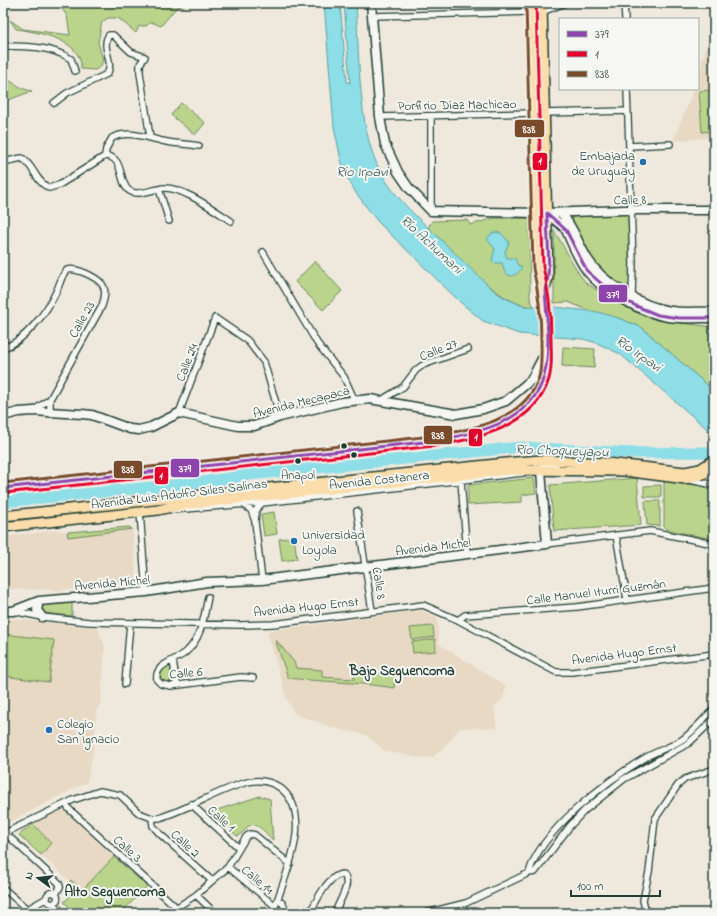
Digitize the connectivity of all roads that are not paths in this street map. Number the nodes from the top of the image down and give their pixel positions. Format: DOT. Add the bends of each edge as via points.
graph roads {
  1 [pos="371,3"];
  2 [pos="565,3"];
  3 [pos="624,3"];
  4 [pos="531,8"];
  5 [pos="542,8"];
  6 [pos="372,16"];
  7 [pos="625,18"];
  8 [pos="3,46"];
  9 [pos="75,71"];
  10 [pos="627,90"];
  11 [pos="54,103"];
  12 [pos="627,111"];
  13 [pos="534,113"];
  14 [pos="544,113"];
  15 [pos="431,116"];
  16 [pos="380,117"];
  17 [pos="150,137"];
  18 [pos="670,144"];
  19 [pos="198,146"];
  20 [pos="629,146"];
  21 [pos="105,156"];
  22 [pos="3,162"];
  23 [pos="159,189"];
  24 [pos="631,210"];
  25 [pos="714,210"];
  26 [pos="431,211"];
  27 [pos="536,213"];
  28 [pos="547,213"];
  29 [pos="561,213"];
  30 [pos="169,221"];
  31 [pos="231,221"];
  32 [pos="263,252"];
  33 [pos="544,289"];
  34 [pos="630,299"];
  35 [pos="714,312"];
  36 [pos="714,318"];
  37 [pos="546,347"];
  38 [pos="3,348"];
  39 [pos="468,349"];
  40 [pos="531,380"];
  41 [pos="542,384"];
  42 [pos="50,399"];
  43 [pos="354,399"];
  44 [pos="380,401"];
  45 [pos="33,411"];
  46 [pos="178,413"];
  47 [pos="50,414"];
  48 [pos="3,416"];
  49 [pos="280,417"];
  50 [pos="714,460"];
  51 [pos="616,464"];
  52 [pos="530,470"];
  53 [pos="712,470"];
  54 [pos="541,471"];
  55 [pos="686,478"];
  56 [pos="461,481"];
  57 [pos="714,485"];
  58 [pos="3,488"];
  59 [pos="262,503"];
  60 [pos="243,504"];
  61 [pos="158,510"];
  62 [pos="357,511"];
  63 [pos="140,512"];
  64 [pos="3,516"];
  65 [pos="255,522"];
  66 [pos="3,527"];
  67 [pos="616,535"];
  68 [pos="546,544"];
  69 [pos="714,544"];
  70 [pos="467,554"];
  71 [pos="365,567"];
  72 [pos="262,580"];
  73 [pos="714,588"];
  74 [pos="146,592"];
  75 [pos="208,597"];
  76 [pos="627,599"];
  77 [pos="39,601"];
  78 [pos="3,611"];
  79 [pos="13,611"];
  80 [pos="372,611"];
  81 [pos="42,617"];
  82 [pos="458,620"];
  83 [pos="130,623"];
  84 [pos="202,623"];
  85 [pos="714,654"];
  86 [pos="173,661"];
  87 [pos="253,678"];
  88 [pos="125,684"];
  89 [pos="177,685"];
  90 [pos="714,709"];
  91 [pos="714,720"];
  92 [pos="684,738"];
  93 [pos="689,743"];
  94 [pos="714,769"];
  95 [pos="66,804"];
  96 [pos="191,804"];
  97 [pos="152,818"];
  98 [pos="4,834"];
  99 [pos="240,848"];
  100 [pos="290,864"];
  101 [pos="228,867"];
  102 [pos="529,873"];
  103 [pos="211,880"];
  104 [pos="3,888"];
  105 [pos="56,894"];
  106 [pos="196,895"];
  107 [pos="47,898"];
  108 [pos="278,899"];
  109 [pos="54,904"];
  110 [pos="275,906"];
  111 [pos="176,907"];
  112 [pos="27,909"];
  113 [pos="21,913"];
  114 [pos="63,913"];
  115 [pos="168,913"];
  116 [pos="215,913"];
  117 [pos="273,913"];
  118 [pos="287,913"];
  119 [pos="310,913"];
  120 [pos="335,913"];
  121 [pos="426,913"];
  122 [pos="646,913"];
  1 -- 6 [label="street"];
  2 -- 5 [label="street"];
  3 -- 7 [label="street"];
  4 -- 5 [label="main road"];
  4 -- 6 [label="street"];
  4 -- 13 [label="main road"];
  5 -- 14 [label="main road"];
  6 -- 16 [label="street"];
  8 -- 9 [label="street" via="54,51 71,59"];
  10 -- 12 [label="street"];
  11 -- 17 [label="street" via="67,93 106,74 110,64 106,39 113,35 131,52 145,57 140,64 140,73"];
  12 -- 14 [label="street"];
  12 -- 20 [label="street"];
  13 -- 14 [label="main road"];
  13 -- 15 [label="street, Porfirio Díaz Machicao"];
  13 -- 27 [label="main road"];
  14 -- 28 [label="main road"];
  15 -- 16 [label="street, Porfirio Díaz Machicao"];
  15 -- 26 [label="street"];
  16 -- 26 [label="street" via="385,144 392,161 409,188"];
  17 -- 19 [label="street"];
  17 -- 21 [label="street" via="117,135 109,142"];
  18 -- 20 [label="street"];
  20 -- 24 [label="street"];
  21 -- 22 [label="street" via="66,181 49,188 38,180 27,161 22,158"];
  21 -- 23 [label="street" via="110,156 118,162 126,187 130,191 136,193"];
  23 -- 30 [label="street"];
  23 -- 31 [label="street" via="169,187"];
  24 -- 25 [label="street, Calle 8"];
  24 -- 29 [label="street, Calle 8"];
  24 -- 34 [label="street" via="633,289"];
  26 -- 27 [label="street"];
  27 -- 28 [label="main road"];
  27 -- 33 [label="main road" via="538,268"];
  28 -- 29 [label="street, Calle 8"];
  28 -- 33 [label="main road" via="548,277"];
  28 -- 34 [label="street" via="566,230 587,271 606,289"];
  29 -- 34 [label="street" via="567,219 593,266"];
  32 -- 43 [label="street" via="317,343 344,377"];
  33 -- 37 [label="main road"];
  34 -- 35 [label="street" via="667,310"];
  34 -- 36 [label="street" via="651,312 667,317"];
  37 -- 40 [label="street"];
  37 -- 41 [label="main road" via="546,370"];
  38 -- 42 [label="street, Calle 23" via="22,338 56,294 64,272 70,269 94,278 102,284 105,292 102,306"];
  39 -- 44 [label="street, Calle 27" via="423,365 403,387"];
  40 -- 41 [label="street" via="538,379"];
  40 -- 44 [label="street, Avenida Mecapaca" via="496,406 456,414"];
  41 -- 58 [label="main road" via="532,400 514,414 489,427 458,437"];
  42 -- 45 [label="street, Calle 23"];
  42 -- 47 [label="street, Calle 23"];
  43 -- 44 [label="street, Avenida Mecapaca"];
  43 -- 49 [label="street, Avenida Mecapaca"];
  45 -- 47 [label="street"];
  45 -- 48 [label="street"];
  46 -- 47 [label="street" via="151,427 139,430 92,415"];
  46 -- 49 [label="street, Avenida Mecapaca" via="238,426 254,426"];
  46 -- 49 [label="street, Calle 24" via="215,318 247,340 264,362"];
  50 -- 53 [label="main road, Avenida Luis Adolfo Siles Salinas"];
  51 -- 53 [label="main road, Avenida Luis Adolfo Siles Salinas" via="685,472"];
  51 -- 54 [label="street" via="544,464"];
  51 -- 64 [label="main road, Avenida Luis Adolfo Siles Salinas" via="542,460 516,462"];
  52 -- 54 [label="main road, Avenida Luis Adolfo Siles Salinas"];
  52 -- 56 [label="street, Avenida Costanera" via="509,476"];
  52 -- 61 [label="main road, Avenida Luis Adolfo Siles Salinas" via="457,475 181,505"];
  53 -- 55 [label="main road, Avenida Luis Adolfo Siles Salinas"];
  54 -- 55 [label="main road, Avenida Luis Adolfo Siles Salinas" via="624,471"];
  54 -- 68 [label="street"];
  55 -- 57 [label="street"];
  56 -- 59 [label="street, Avenida Costanera"];
  56 -- 70 [label="street"];
  59 -- 60 [label="street, Avenida Costanera"];
  59 -- 65 [label="street" via="256,510"];
  60 -- 61 [label="street, Avenida Costanera"];
  60 -- 65 [label="street" via="251,510"];
  61 -- 63 [label="main road, Avenida Luis Adolfo Siles Salinas"];
  62 -- 71 [label="street, Calle 8"];
  63 -- 66 [label="main road, Avenida Luis Adolfo Siles Salinas"];
  63 -- 74 [label="street"];
  65 -- 72 [label="street"];
  67 -- 68 [label="street, Avenida Michel"];
  67 -- 69 [label="street, Avenida Michel" via="650,531"];
  67 -- 76 [label="street"];
  68 -- 70 [label="street, Avenida Michel"];
  70 -- 71 [label="street, Avenida Michel"];
  71 -- 72 [label="street, Avenida Michel"];
  71 -- 80 [label="street, Calle 8"];
  72 -- 74 [label="street, Avenida Michel" via="207,582"];
  73 -- 76 [label="street, Calle Manuel Iturri Guzmán"];
  74 -- 77 [label="street, Avenida Michel"];
  75 -- 84 [label="street, Calle 6"];
  76 -- 82 [label="street, Calle Manuel Iturri Guzmán" via="552,610 465,615"];
  77 -- 79 [label="street, Avenida Michel"];
  77 -- 81 [label="street" via="37,610"];
  78 -- 79 [label="street, Avenida Hugo Ernst"];
  79 -- 81 [label="street, Avenida Hugo Ernst"];
  80 -- 82 [label="street, Avenida Hugo Ernst" via="423,606"];
  80 -- 84 [label="street, Avenida Hugo Ernst" via="272,624"];
  81 -- 83 [label="street, Avenida Hugo Ernst"];
  82 -- 85 [label="street, Avenida Hugo Ernst" via="556,672"];
  83 -- 84 [label="street, Avenida Hugo Ernst"];
  83 -- 88 [label="street"];
  84 -- 86 [label="street, Calle 6" via="195,642"];
  86 -- 89 [label="street"];
  86 -- 89 [label="street, Calle 6" via="159,668 156,676 161,684"];
  87 -- 89 [label="street, Calle 6" via="241,677"];
  90 -- 92 [label="street"];
  91 -- 93 [label="street"];
  92 -- 93 [label="street"];
  92 -- 102 [label="street" via="645,758 601,787 574,810 541,850"];
  93 -- 102 [label="street" via="624,780 590,806 570,826 535,872"];
  94 -- 122 [label="street" via="685,779 678,785 656,819 643,900"];
  95 -- 97 [label="street" via="93,792 109,792 120,796 139,813"];
  95 -- 98 [label="street"];
  95 -- 111 [label="street, Calle 3"];
  96 -- 97 [label="street" via="167,816"];
  96 -- 99 [label="street, Calle 1"];
  96 -- 100 [label="street" via="245,783 258,780 274,784 289,796 292,802 296,829"];
  97 -- 103 [label="street, Calle 2" via="160,834"];
  98 -- 105 [label="street" via="59,883 60,887"];
  99 -- 100 [label="street" via="246,837 250,834 256,835"];
  99 -- 101 [label="street"];
  100 -- 108 [label="street"];
  101 -- 103 [label="street"];
  101 -- 110 [label="street, Calle 14"];
  102 -- 121 [label="street" via="466,903"];
  103 -- 106 [label="street"];
  104 -- 112 [label="street"];
  105 -- 107 [label="street" via="50,893"];
  105 -- 109 [label="street" via="58,900"];
  106 -- 111 [label="street"];
  106 -- 116 [label="street"];
  107 -- 109 [label="street" via="49,903"];
  107 -- 112 [label="street"];
  108 -- 110 [label="street"];
  108 -- 118 [label="street"];
  109 -- 114 [label="street"];
  110 -- 117 [label="street"];
  111 -- 115 [label="street"];
  112 -- 113 [label="street"];
  119 -- 120 [label="street" via="317,898 333,878 343,874 347,881 346,886"];
}
